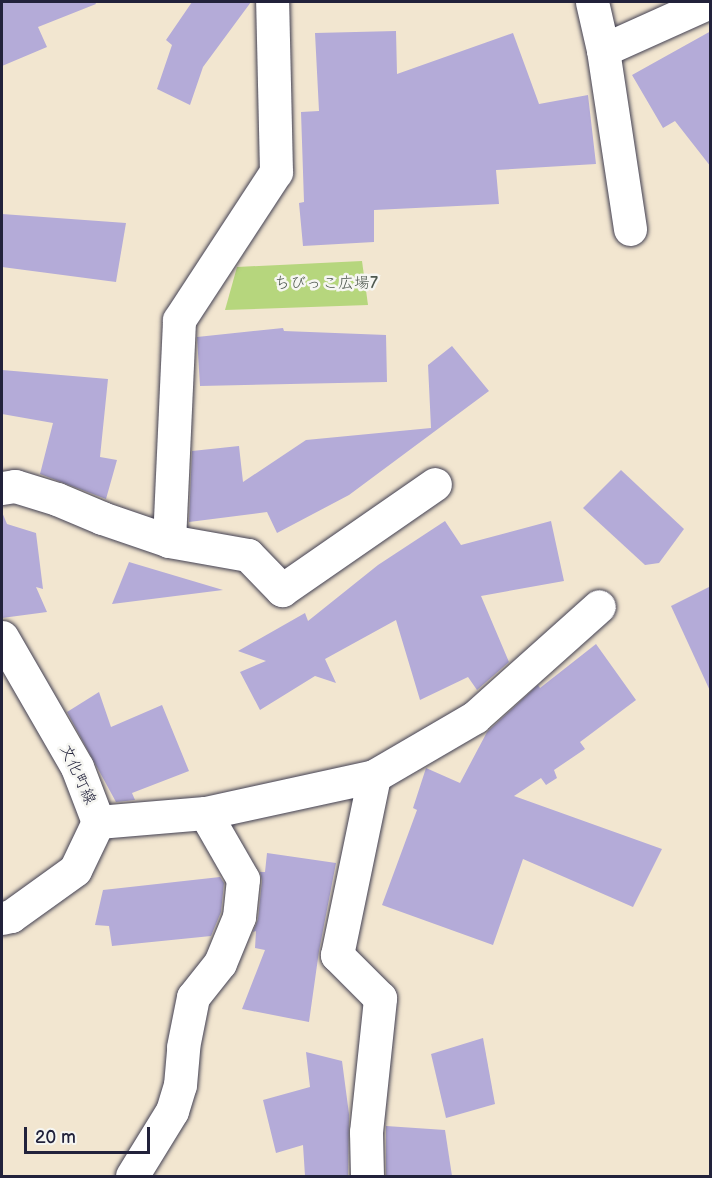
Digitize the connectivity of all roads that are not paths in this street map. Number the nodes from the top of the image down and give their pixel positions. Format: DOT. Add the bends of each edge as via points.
graph roads {
  1 [pos="272,2"];
  2 [pos="592,2"];
  3 [pos="710,2"];
  4 [pos="603,50"];
  5 [pos="630,229"];
  6 [pos="435,484"];
  7 [pos="2,488"];
  8 [pos="169,541"];
  9 [pos="599,606"];
  10 [pos="2,637"];
  11 [pos="374,776"];
  12 [pos="205,813"];
  13 [pos="98,822"];
  14 [pos="2,918"];
  15 [pos="132,1176"];
  16 [pos="367,1176"];
  1 -- 8 [label="street" via="276,172 179,320"];
  2 -- 4 [label="street"];
  3 -- 4 [label="street"];
  4 -- 5 [label="street"];
  6 -- 8 [label="street" via="282,590 248,555"];
  7 -- 8 [label="street" via="15,486 57,499"];
  9 -- 11 [label="street" via="476,717"];
  10 -- 13 [label="street, 文化町線" via="78,767"];
  11 -- 12 [label="street"];
  11 -- 16 [label="street" via="337,955 380,998 366,1132"];
  12 -- 13 [label="street"];
  12 -- 15 [label="street" via="243,879 239,917 220,963 193,997 180,1085 172,1111"];
  13 -- 14 [label="street, 文化町線" via="75,870 11,916"];
}
